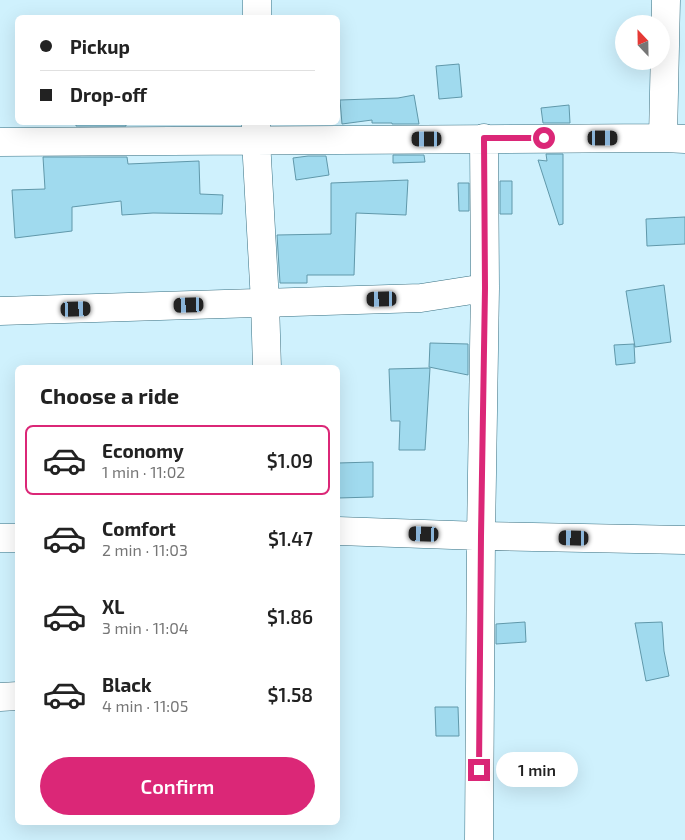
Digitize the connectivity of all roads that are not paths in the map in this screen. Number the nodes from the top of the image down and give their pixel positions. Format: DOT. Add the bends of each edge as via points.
graph roads {
  1 [pos="256,0"];
  2 [pos="666,0"];
  3 [pos="257,15"];
  4 [pos="256,131"];
  5 [pos="484,138"];
  6 [pos="674,138"];
  7 [pos="0,142"];
  8 [pos="485,288"];
  9 [pos="265,302"];
  10 [pos="0,312"];
  11 [pos="267,365"];
  12 [pos="340,531"];
  13 [pos="481,536"];
  14 [pos="0,538"];
  15 [pos="15,538"];
  16 [pos="685,540"];
  17 [pos="15,696"];
  18 [pos="0,697"];
  19 [pos="479,840"];
  1 -- 3 [label="street"];
  2 -- 6 [label="street"];
  4 -- 5 [label="street"];
  4 -- 7 [label="street"];
  4 -- 9 [label="street"];
  5 -- 6 [label="street"];
  5 -- 8 [label="street"];
  8 -- 9 [label="street" via="421,298"];
  8 -- 13 [label="street"];
  9 -- 10 [label="street"];
  9 -- 11 [label="street"];
  12 -- 13 [label="street"];
  13 -- 16 [label="street"];
  13 -- 19 [label="street"];
  14 -- 15 [label="street"];
  17 -- 18 [label="street"];
}
